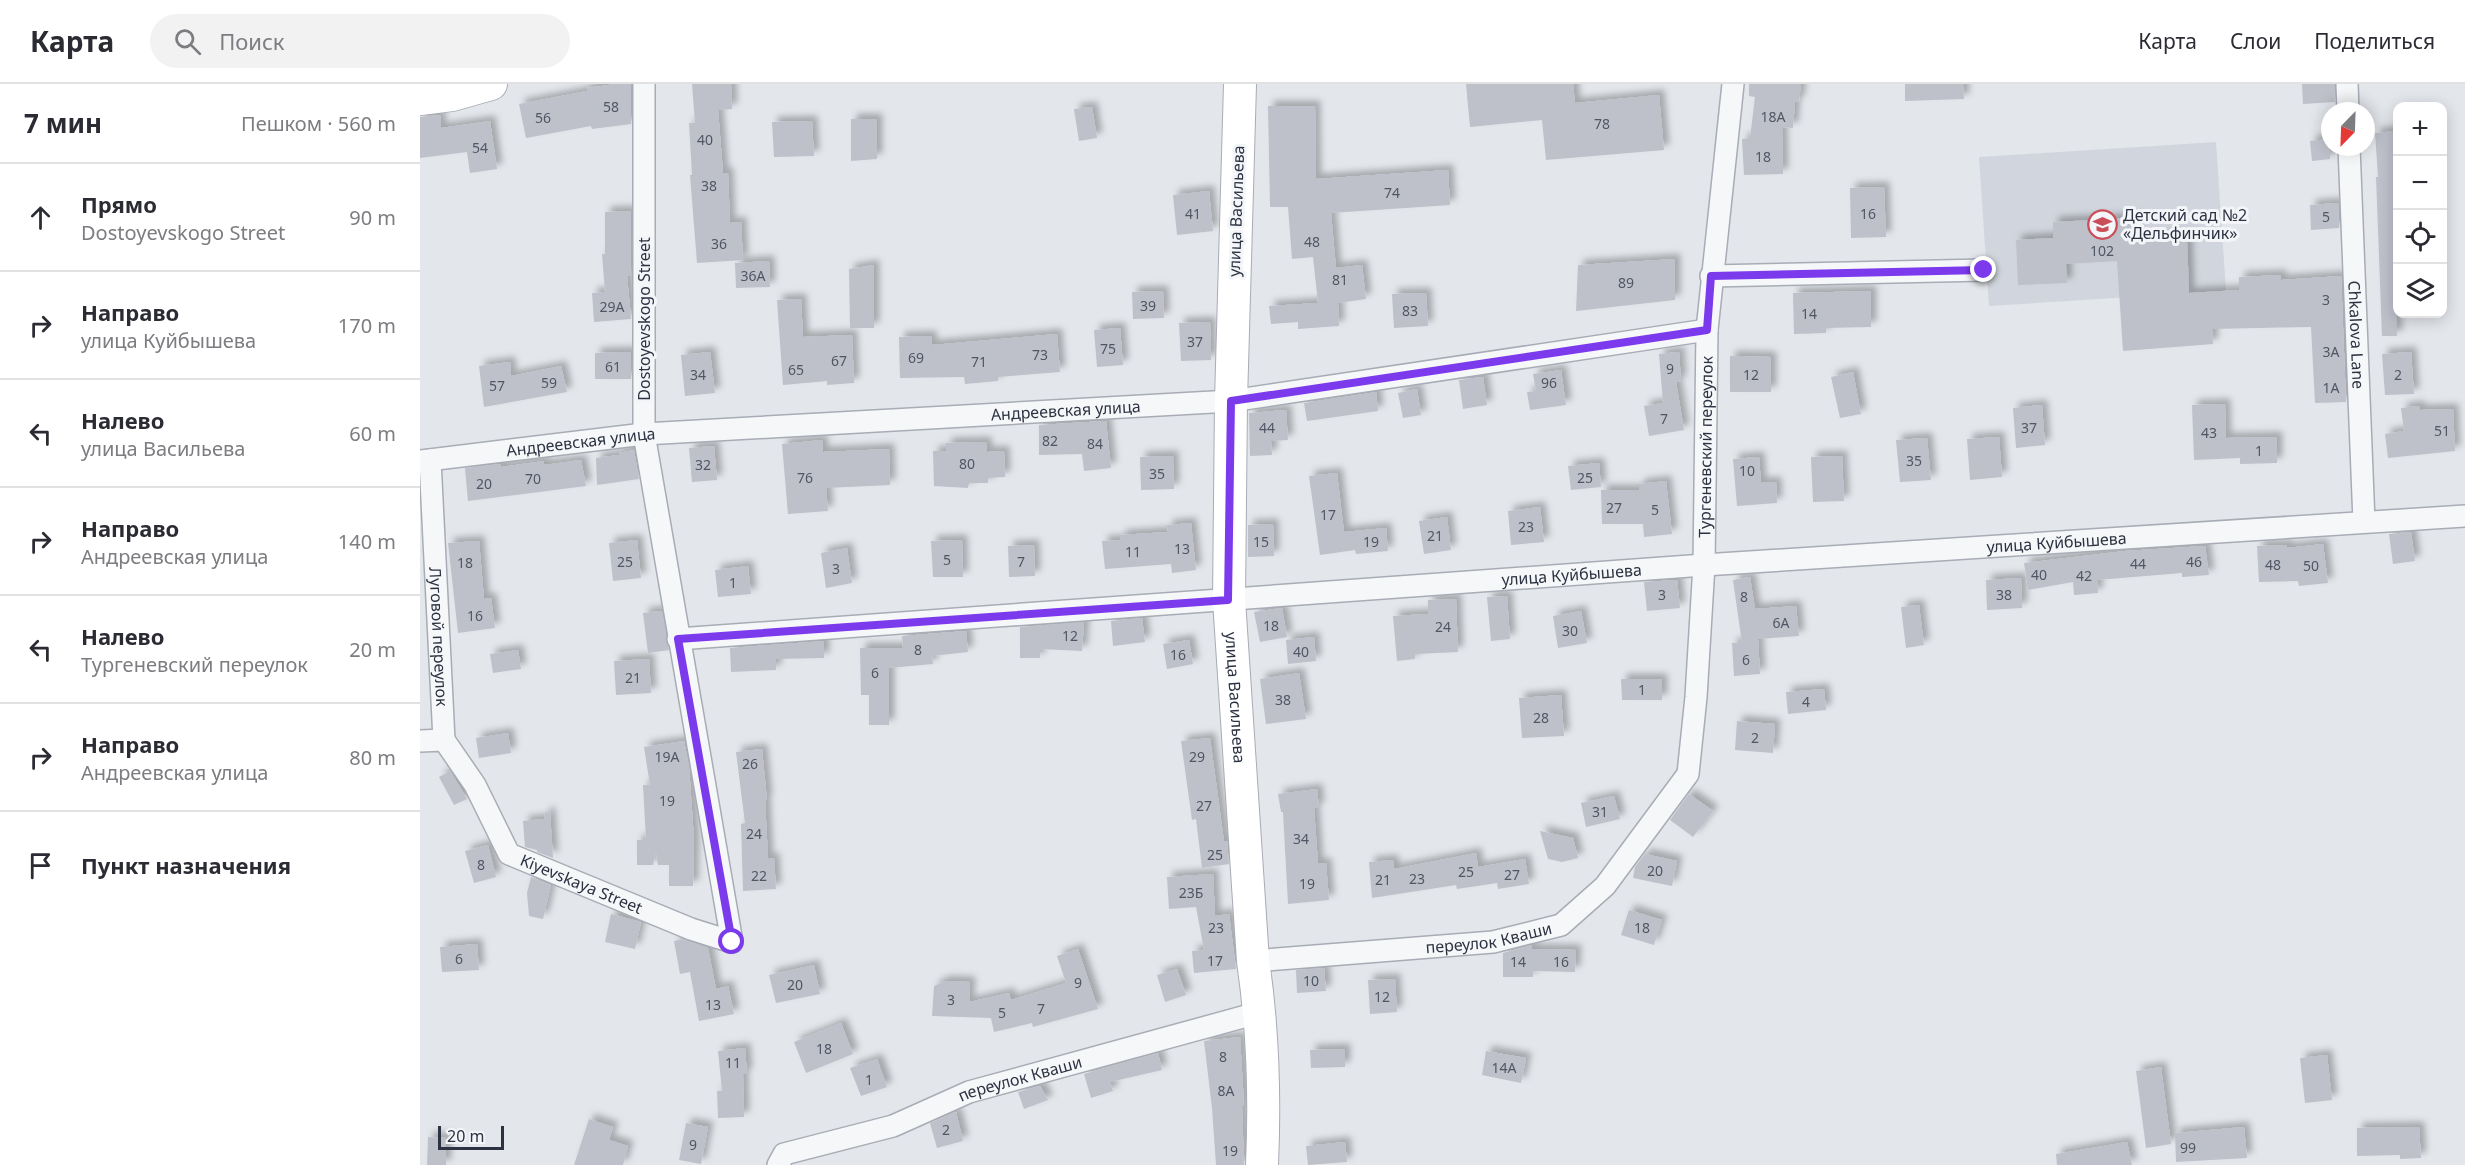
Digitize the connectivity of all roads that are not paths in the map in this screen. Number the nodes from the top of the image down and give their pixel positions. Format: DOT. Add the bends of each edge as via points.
graph roads {
  1 [pos="491,84"];
  2 [pos="644,84"];
  3 [pos="1240,84"];
  4 [pos="1733,84"];
  5 [pos="2347,84"];
  6 [pos="420,99"];
  7 [pos="2348,102"];
  8 [pos="2349,156"];
  9 [pos="1984,270"];
  10 [pos="1711,276"];
  11 [pos="1707,330"];
  12 [pos="1231,401"];
  13 [pos="644,434"];
  14 [pos="425,461"];
  15 [pos="2465,516"];
  16 [pos="2364,522"];
  17 [pos="1704,565"];
  18 [pos="1228,600"];
  19 [pos="678,639"];
  20 [pos="444,740"];
  21 [pos="420,741"];
  22 [pos="1688,774"];
  23 [pos="732,942"];
  24 [pos="1253,961"];
  25 [pos="1261,1012"];
  26 [pos="781,1160"];
  27 [pos="1262,1165"];
  1 -- 6 [label="street"];
  2 -- 13 [label="street, Dostoyevskogo Street"];
  3 -- 12 [label="street, улица Васильева"];
  4 -- 10 [label="street, Тургеневский переулок"];
  5 -- 7 [label="street"];
  8 -- 16 [label="street, Chkalova Lane"];
  9 -- 10 [label="street"];
  10 -- 11 [label="street, Тургеневский переулок"];
  11 -- 12 [label="street, Андреевская улица"];
  11 -- 17 [label="street, Тургеневский переулок"];
  12 -- 13 [label="street, Андреевская улица"];
  12 -- 18 [label="street, улица Васильева"];
  13 -- 14 [label="street, Андреевская улица"];
  13 -- 19 [label="street, Dostoyevskogo Street"];
  14 -- 20 [label="street, Луговой переулок"];
  15 -- 16 [label="street, улица Куйбышева"];
  16 -- 17 [label="street, улица Куйбышева"];
  17 -- 18 [label="street, улица Куйбышева"];
  17 -- 22 [label="street, Тургеневский переулок"];
  18 -- 19 [label="street, улица Куйбышева"];
  18 -- 24 [label="street, улица Васильева"];
  19 -- 23 [label="street, Dostoyevskogo Street"];
  20 -- 21 [label="street"];
  20 -- 23 [label="street, Kiyevskaya Street" via="475,785 509,854"];
  22 -- 24 [label="street, переулок Кваши" via="1605,886 1561,925 1493,942"];
  24 -- 25 [label="street, улица Васильева"];
  25 -- 26 [label="street, переулок Кваши" via="969,1092 893,1126"];
  25 -- 27 [label="street, улица Васильева"];
}
